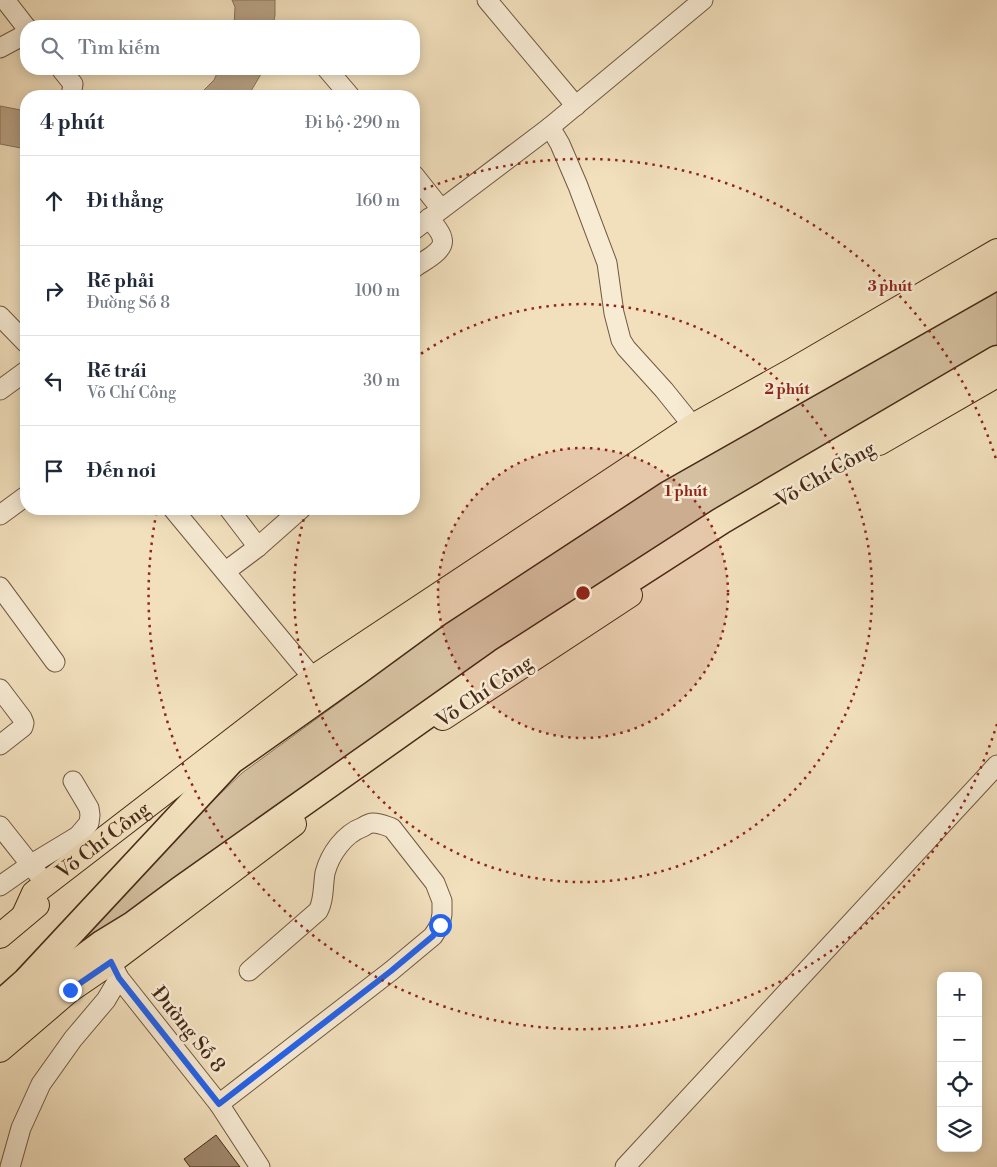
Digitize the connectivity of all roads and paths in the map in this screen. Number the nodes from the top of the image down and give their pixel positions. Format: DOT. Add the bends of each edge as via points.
graph roads {
  1 [pos="5,0"];
  2 [pos="487,0"];
  3 [pos="698,1"];
  4 [pos="21,20"];
  5 [pos="20,37"];
  6 [pos="0,48"];
  7 [pos="66,75"];
  8 [pos="332,75"];
  9 [pos="72,90"];
  10 [pos="345,90"];
  11 [pos="576,106"];
  12 [pos="550,127"];
  13 [pos="420,186"];
  14 [pos="435,214"];
  15 [pos="420,225"];
  16 [pos="997,251"];
  17 [pos="420,264"];
  18 [pos="997,276"];
  19 [pos="0,316"];
  20 [pos="20,337"];
  21 [pos="997,359"];
  22 [pos="20,375"];
  23 [pos="997,375"];
  24 [pos="0,390"];
  25 [pos="693,426"];
  26 [pos="20,500"];
  27 [pos="0,515"];
  28 [pos="178,515"];
  29 [pos="234,515"];
  30 [pos="294,515"];
  31 [pos="258,547"];
  32 [pos="226,571"];
  33 [pos="0,587"];
  34 [pos="55,662"];
  35 [pos="320,685"];
  36 [pos="0,689"];
  37 [pos="0,745"];
  38 [pos="231,761"];
  39 [pos="997,765"];
  40 [pos="73,782"];
  41 [pos="0,826"];
  42 [pos="30,865"];
  43 [pos="45,884"];
  44 [pos="0,886"];
  45 [pos="24,915"];
  46 [pos="0,936"];
  47 [pos="111,961"];
  48 [pos="249,971"];
  49 [pos="30,988"];
  50 [pos="0,1004"];
  51 [pos="0,1024"];
  52 [pos="0,1050"];
  53 [pos="219,1104"];
  54 [pos="10,1167"];
  55 [pos="260,1167"];
  56 [pos="625,1167"];
  1 -- 4 [label="street"];
  2 -- 11 [label="street"];
  3 -- 11 [label="street"];
  5 -- 6 [label="street"];
  7 -- 9 [label="street" via="73,84"];
  8 -- 10 [label="street"];
  11 -- 12 [label="street"];
  12 -- 14 [label="street"];
  12 -- 25 [label="street" via="578,186 607,263 621,340"];
  13 -- 14 [label="street"];
  14 -- 15 [label="street"];
  14 -- 17 [label="street" via="443,244 439,251"];
  16 -- 25 [label="main road, Võ Chí Công"];
  18 -- 35 [label="highway, Võ Chí Công" via="654,471 436,614 357,672"];
  19 -- 20 [label="street"];
  21 -- 47 [label="highway, Võ Chí Công" via="721,521 502,662 134,924"];
  22 -- 24 [label="street"];
  23 -- 47 [label="main road, Võ Chí Công" via="727,530 366,770"];
  25 -- 35 [label="main road, Võ Chí Công"];
  26 -- 27 [label="street"];
  28 -- 32 [label="street"];
  29 -- 31 [label="street"];
  30 -- 31 [label="street"];
  31 -- 32 [label="street"];
  32 -- 35 [label="street"];
  33 -- 34 [label="street"];
  35 -- 38 [label="highway, Võ Chí Công"];
  35 -- 43 [label="main road, Võ Chí Công"];
  36 -- 37 [label="street" via="24,723"];
  38 -- 45 [label="main road, Võ Chí Công" via="164,804"];
  38 -- 49 [label="highway, Võ Chí Công"];
  39 -- 56 [label="street"];
  40 -- 42 [label="street" via="89,808 89,823 78,836"];
  41 -- 42 [label="street"];
  42 -- 43 [label="street"];
  42 -- 44 [label="street"];
  43 -- 45 [label="main road, Võ Chí Công" via="34,893"];
  45 -- 46 [label="main road, Võ Chí Công"];
  47 -- 49 [label="highway, Võ Chí Công"];
  47 -- 52 [label="main road, Võ Chí Công" via="70,990"];
  47 -- 53 [label="street, Đường Số 8"];
  47 -- 54 [label="street" via="106,1000 40,1084 21,1128"];
  48 -- 53 [label="street" via="318,911 328,863 338,845 356,830 372,823 392,828 435,883 442,901 442,914 433,936"];
  49 -- 50 [label="highway"];
  49 -- 51 [label="highway"];
  53 -- 55 [label="street, Đường Số 8"];
}
